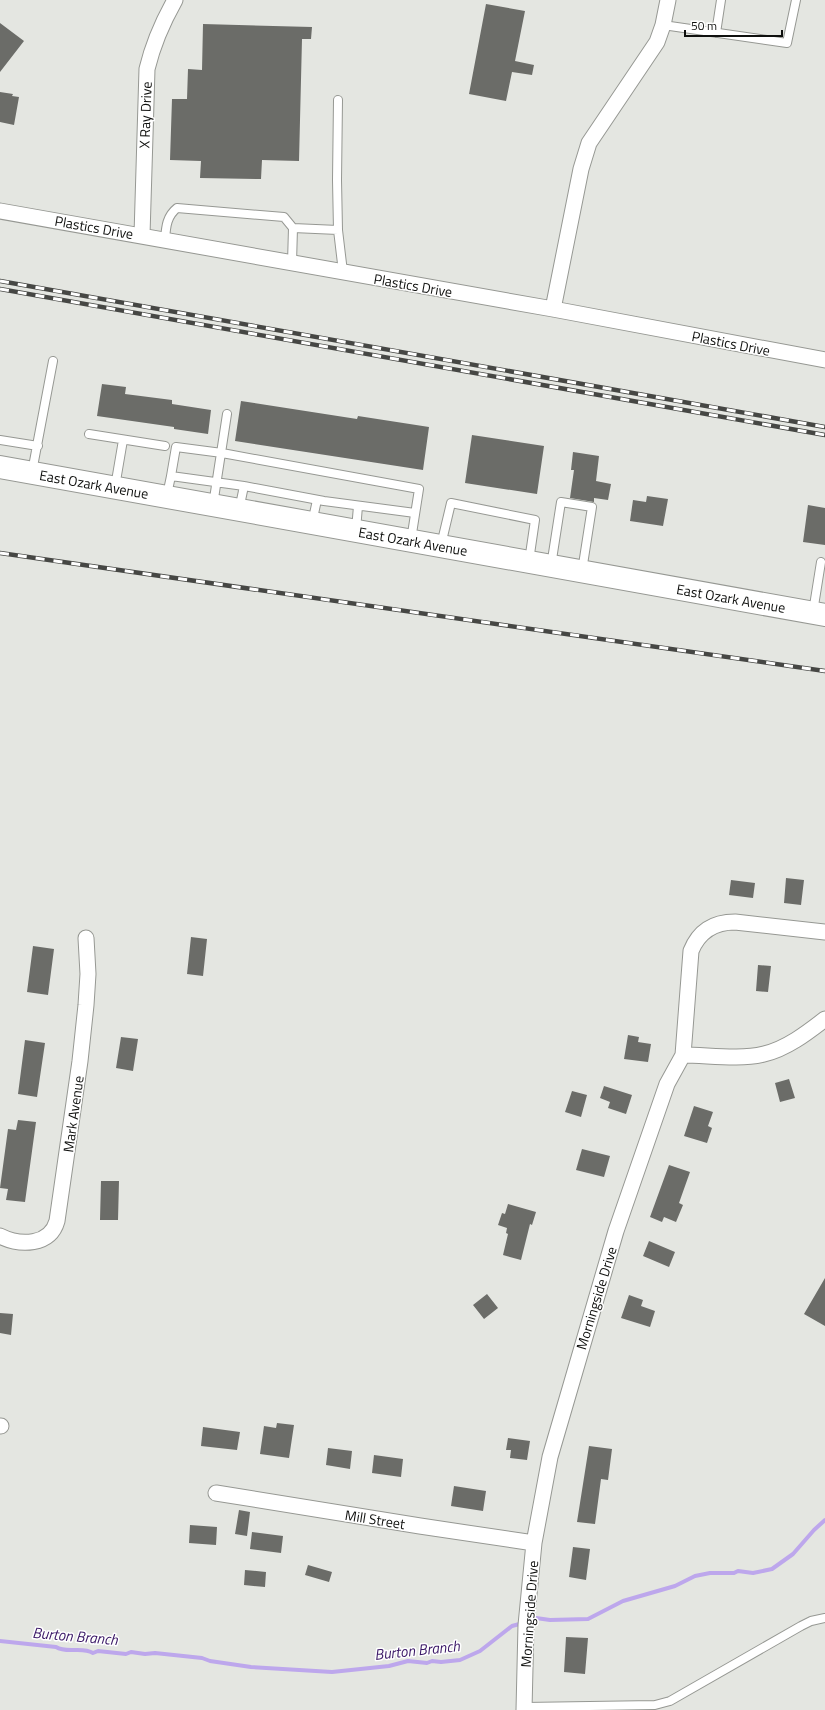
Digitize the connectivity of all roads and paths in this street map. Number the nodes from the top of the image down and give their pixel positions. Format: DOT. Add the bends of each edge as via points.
graph roads {
  1 [pos="174,0"];
  2 [pos="668,0"];
  3 [pos="721,0"];
  4 [pos="796,0"];
  5 [pos="663,25"];
  6 [pos="716,33"];
  7 [pos="338,100"];
  8 [pos="0,211"];
  9 [pos="293,228"];
  10 [pos="338,230"];
  11 [pos="142,235"];
  12 [pos="165,240"];
  13 [pos="292,263"];
  14 [pos="343,272"];
  15 [pos="553,309"];
  16 [pos="825,360"];
  17 [pos="53,361"];
  18 [pos="227,414"];
  19 [pos="89,434"];
  20 [pos="0,440"];
  21 [pos="123,440"];
  22 [pos="38,446"];
  23 [pos="164,446"];
  24 [pos="202,451"];
  25 [pos="222,453"];
  26 [pos="201,460"];
  27 [pos="0,468"];
  28 [pos="32,473"];
  29 [pos="171,476"];
  30 [pos="218,481"];
  31 [pos="244,486"];
  32 [pos="115,488"];
  33 [pos="166,497"];
  34 [pos="317,500"];
  35 [pos="213,506"];
  36 [pos="358,506"];
  37 [pos="239,510"];
  38 [pos="415,514"];
  39 [pos="312,523"];
  40 [pos="356,531"];
  41 [pos="410,541"];
  42 [pos="441,546"];
  43 [pos="529,562"];
  44 [pos="821,562"];
  45 [pos="551,566"];
  46 [pos="582,571"];
  47 [pos="819,614"];
  48 [pos="825,932"];
  49 [pos="86,938"];
  50 [pos="825,1019"];
  51 [pos="683,1055"];
  52 [pos="0,1236"];
  53 [pos="216,1492"];
  54 [pos="534,1543"];
  55 [pos="825,1618"];
  56 [pos="524,1708"];
  1 -- 11 [label="street, X Ray Drive" via="153,46 147,69"];
  2 -- 5 [label="street"];
  3 -- 6 [label="lane"];
  4 -- 6 [label="lane" via="787,43"];
  5 -- 6 [label="lane"];
  5 -- 15 [label="street" via="657,42 589,143 581,169"];
  7 -- 10 [label="lane"];
  8 -- 11 [label="street, Plastics Drive"];
  9 -- 10 [label="lane"];
  9 -- 12 [label="lane" via="284,217 177,208 170,213"];
  9 -- 13 [label="lane"];
  10 -- 14 [label="lane"];
  11 -- 12 [label="street, Plastics Drive"];
  12 -- 13 [label="street, Plastics Drive"];
  13 -- 14 [label="street, Plastics Drive"];
  14 -- 15 [label="street, Plastics Drive"];
  15 -- 16 [label="street, Plastics Drive"];
  17 -- 22 [label="lane"];
  18 -- 25 [label="lane"];
  19 -- 21 [label="lane"];
  20 -- 22 [label="lane"];
  21 -- 23 [label="lane"];
  21 -- 32 [label="lane"];
  22 -- 28 [label="lane"];
  24 -- 25 [label="lane"];
  24 -- 26 [label="lane"];
  24 -- 29 [label="lane" via="176,447"];
  25 -- 30 [label="lane"];
  25 -- 38 [label="lane" via="419,489"];
  27 -- 28 [label="main road, East Ozark Avenue"];
  28 -- 32 [label="main road, East Ozark Avenue"];
  29 -- 30 [label="lane"];
  29 -- 33 [label="lane"];
  30 -- 31 [label="lane"];
  30 -- 35 [label="lane"];
  31 -- 34 [label="lane"];
  31 -- 37 [label="lane"];
  32 -- 33 [label="main road, East Ozark Avenue"];
  33 -- 35 [label="main road, East Ozark Avenue"];
  34 -- 36 [label="lane"];
  34 -- 39 [label="lane"];
  35 -- 37 [label="main road, East Ozark Avenue"];
  36 -- 38 [label="lane"];
  36 -- 40 [label="lane"];
  37 -- 39 [label="main road, East Ozark Avenue"];
  38 -- 41 [label="lane"];
  39 -- 40 [label="main road, East Ozark Avenue"];
  40 -- 41 [label="main road, East Ozark Avenue"];
  41 -- 42 [label="main road, East Ozark Avenue"];
  42 -- 43 [label="main road, East Ozark Avenue"];
  42 -- 43 [label="lane" via="451,503 535,520"];
  43 -- 45 [label="main road, East Ozark Avenue"];
  44 -- 47 [label="lane"];
  45 -- 46 [label="main road, East Ozark Avenue"];
  45 -- 46 [label="lane" via="561,502 592,507"];
  46 -- 47 [label="main road, East Ozark Avenue"];
  48 -- 51 [label="street, Morningside Drive" via="735,922 713,925 703,932 694,942 691,951"];
  49 -- 52 [label="street, Mark Avenue" via="88,974 80,1061 57,1221 53,1231 46,1238 37,1241 20,1242"];
  50 -- 51 [label="street" via="799,1038 764,1054"];
  51 -- 54 [label="street, Morningside Drive" via="667,1084 657,1111 601,1280 550,1457"];
  53 -- 54 [label="street, Mill Street"];
  54 -- 56 [label="street, Morningside Drive" via="526,1625"];
  55 -- 56 [label="lane" via="794,1629 670,1701 656,1705"];
}
